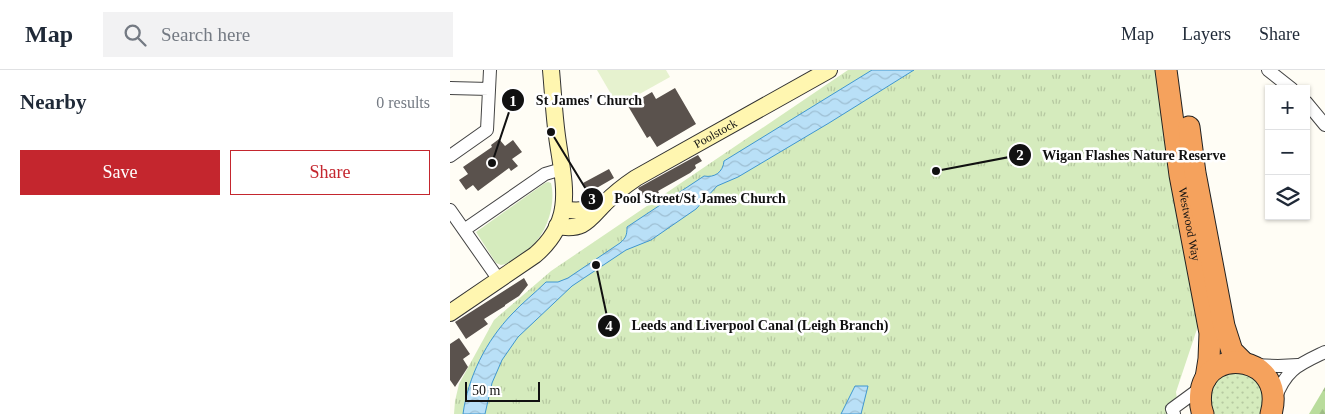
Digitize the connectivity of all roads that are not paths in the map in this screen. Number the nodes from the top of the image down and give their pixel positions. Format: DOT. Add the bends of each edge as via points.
graph roads {
  1 [pos="490,70"];
  2 [pos="551,70"];
  3 [pos="829,70"];
  4 [pos="1166,70"];
  5 [pos="1181,70"];
  6 [pos="1268,70"];
  7 [pos="1287,85"];
  8 [pos="450,88"];
  9 [pos="489,89"];
  10 [pos="1310,106"];
  11 [pos="1325,125"];
  12 [pos="450,156"];
  13 [pos="562,169"];
  14 [pos="604,204"];
  15 [pos="562,209"];
  16 [pos="450,210"];
  17 [pos="557,226"];
  18 [pos="464,230"];
  19 [pos="499,280"];
  20 [pos="450,313"];
  21 [pos="1325,352"];
  22 [pos="1246,364"];
  23 [pos="1298,365"];
  24 [pos="1204,383"];
  25 [pos="1272,409"];
  26 [pos="1174,414"];
  27 [pos="1203,414"];
  1 -- 9 [label="street"];
  2 -- 13 [label="main road"];
  3 -- 14 [label="main road, Poolstock" via="636,178"];
  4 -- 24 [label="highway, Westwood Way" via="1180,175 1210,333 1210,359"];
  5 -- 22 [label="highway, Westwood Way" via="1224,326 1232,351"];
  6 -- 7 [label="street"];
  8 -- 9 [label="street"];
  9 -- 12 [label="street" via="487,130"];
  10 -- 11 [label="street"];
  13 -- 15 [label="main road"];
  13 -- 18 [label="street" via="545,174"];
  14 -- 15 [label="main road, Poolstock" via="590,210"];
  14 -- 17 [label="main road, Poolstock" via="586,223 572,228"];
  15 -- 17 [label="main road"];
  16 -- 18 [label="street"];
  17 -- 19 [label="main road" via="541,250"];
  18 -- 19 [label="street"];
  19 -- 20 [label="main road"];
  21 -- 23 [label="street"];
  22 -- 23 [label="street"];
  22 -- 24 [label="highway" via="1232,362 1222,365"];
  22 -- 25 [label="highway, Westwood Way" via="1259,369 1271,384"];
  23 -- 25 [label="street" via="1284,378"];
  24 -- 26 [label="street" via="1172,409"];
  24 -- 27 [label="highway, Westwood Way" via="1200,399"];
}
